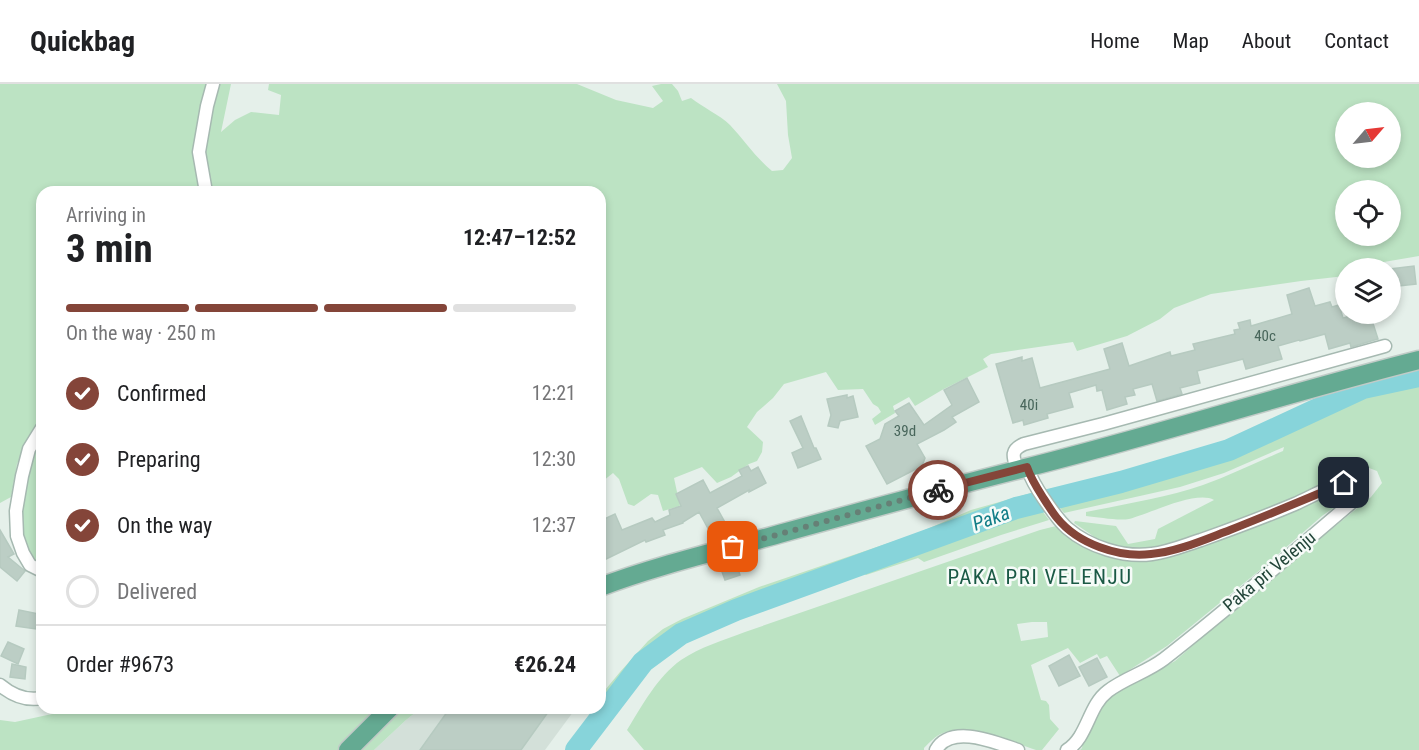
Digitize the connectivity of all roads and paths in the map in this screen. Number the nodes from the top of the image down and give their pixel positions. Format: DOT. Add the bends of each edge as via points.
graph roads {
  1 [pos="213,84"];
  2 [pos="205,186"];
  3 [pos="1384,346"];
  4 [pos="1419,360"];
  5 [pos="36,438"];
  6 [pos="1022,468"];
  7 [pos="36,568"];
  8 [pos="606,585"];
  9 [pos="0,685"];
  10 [pos="36,699"];
  11 [pos="384,714"];
  12 [pos="348,750"];
  13 [pos="936,750"];
  14 [pos="1018,750"];
  15 [pos="1067,750"];
  1 -- 2 [label="street" via="199,152"];
  3 -- 6 [label="street" via="1024,444 1014,453"];
  4 -- 6 [label="main road"];
  5 -- 7 [label="street" via="29,449 16,511 17,536 30,565"];
  6 -- 8 [label="main road"];
  6 -- 15 [label="street, Paka pri Velenju" via="1065,527 1108,551 1127,555 1172,550 1344,483 1355,482 1360,492 1161,661 1108,691 1095,705 1079,738"];
  9 -- 10 [label="street" via="20,697"];
  11 -- 12 [label="main road"];
  13 -- 14 [label="street" via="950,739 965,736"];
}
